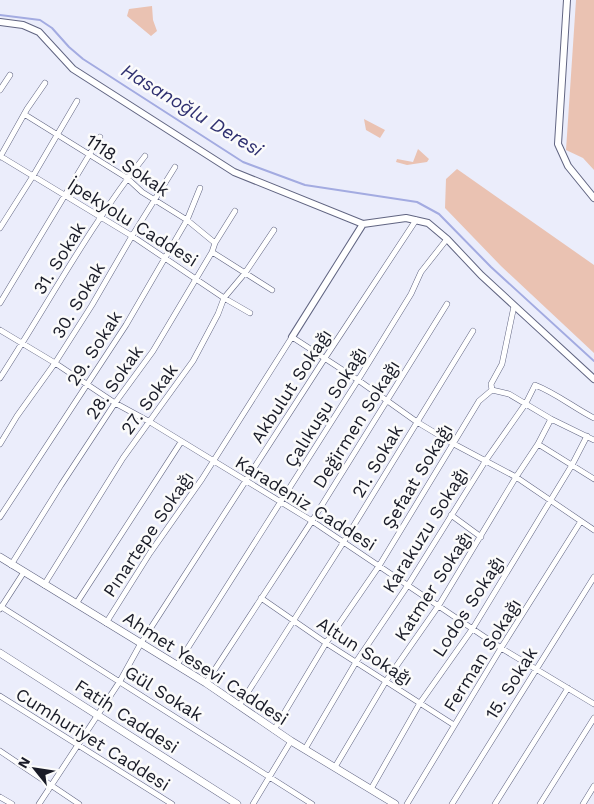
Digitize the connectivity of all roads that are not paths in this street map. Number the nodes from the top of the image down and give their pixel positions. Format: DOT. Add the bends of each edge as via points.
graph roads {
  1 [pos="567,0"];
  2 [pos="0,22"];
  3 [pos="10,75"];
  4 [pos="45,83"];
  5 [pos="0,90"];
  6 [pos="77,102"];
  7 [pos="24,114"];
  8 [pos="57,135"];
  9 [pos="100,137"];
  10 [pos="90,155"];
  11 [pos="145,156"];
  12 [pos="0,157"];
  13 [pos="175,167"];
  14 [pos="34,176"];
  15 [pos="127,178"];
  16 [pos="200,188"];
  17 [pos="65,195"];
  18 [pos="594,198"];
  19 [pos="154,200"];
  20 [pos="235,211"];
  21 [pos="101,217"];
  22 [pos="187,220"];
  23 [pos="416,220"];
  24 [pos="363,224"];
  25 [pos="0,228"];
  26 [pos="274,230"];
  27 [pos="132,236"];
  28 [pos="447,239"];
  29 [pos="215,243"];
  30 [pos="212,252"];
  31 [pos="164,258"];
  32 [pos="246,273"];
  33 [pos="196,278"];
  34 [pos="272,290"];
  35 [pos="224,298"];
  36 [pos="0,303"];
  37 [pos="447,304"];
  38 [pos="514,306"];
  39 [pos="250,313"];
  40 [pos="0,330"];
  41 [pos="472,331"];
  42 [pos="292,337"];
  43 [pos="22,343"];
  44 [pos="325,358"];
  45 [pos="55,363"];
  46 [pos="0,378"];
  47 [pos="358,380"];
  48 [pos="594,380"];
  49 [pos="87,384"];
  50 [pos="492,390"];
  51 [pos="387,400"];
  52 [pos="115,402"];
  53 [pos="526,403"];
  54 [pos="594,418"];
  55 [pos="552,419"];
  56 [pos="150,422"];
  57 [pos="417,422"];
  58 [pos="587,436"];
  59 [pos="594,440"];
  60 [pos="181,442"];
  61 [pos="452,443"];
  62 [pos="0,444"];
  63 [pos="538,444"];
  64 [pos="486,460"];
  65 [pos="212,461"];
  66 [pos="572,465"];
  67 [pos="516,477"];
  68 [pos="594,478"];
  69 [pos="246,482"];
  70 [pos="550,501"];
  71 [pos="281,502"];
  72 [pos="452,515"];
  73 [pos="0,518"];
  74 [pos="312,521"];
  75 [pos="581,521"];
  76 [pos="594,530"];
  77 [pos="481,537"];
  78 [pos="343,543"];
  79 [pos="0,557"];
  80 [pos="11,565"];
  81 [pos="379,566"];
  82 [pos="24,572"];
  83 [pos="594,577"];
  84 [pos="408,584"];
  85 [pos="44,585"];
  86 [pos="261,598"];
  87 [pos="76,604"];
  88 [pos="439,605"];
  89 [pos="0,608"];
  90 [pos="294,620"];
  91 [pos="106,623"];
  92 [pos="472,628"];
  93 [pos="141,644"];
  94 [pos="326,644"];
  95 [pos="501,648"];
  96 [pos="0,653"];
  97 [pos="356,662"];
  98 [pos="176,665"];
  99 [pos="536,669"];
  100 [pos="120,681"];
  101 [pos="386,681"];
  102 [pos="206,683"];
  103 [pos="568,688"];
  104 [pos="0,696"];
  105 [pos="420,703"];
  106 [pos="594,704"];
  107 [pos="239,706"];
  108 [pos="97,714"];
  109 [pos="594,718"];
  110 [pos="454,725"];
  111 [pos="274,730"];
  112 [pos="292,741"];
  113 [pos="78,746"];
  114 [pos="305,749"];
  115 [pos="0,751"];
  116 [pos="335,767"];
  117 [pos="269,776"];
  118 [pos="51,785"];
  119 [pos="594,786"];
  120 [pos="371,789"];
  121 [pos="0,797"];
  122 [pos="12,804"];
  123 [pos="39,804"];
  124 [pos="79,804"];
  125 [pos="172,804"];
  126 [pos="237,804"];
  127 [pos="253,804"];
  128 [pos="312,804"];
  129 [pos="395,804"];
  130 [pos="407,804"];
  131 [pos="452,804"];
  132 [pos="495,804"];
  133 [pos="540,804"];
  134 [pos="583,804"];
  1 -- 18 [label="street" via="558,144 568,166"];
  2 -- 24 [label="street" via="23,25 39,32 73,70 234,172"];
  3 -- 5 [label="street"];
  4 -- 7 [label="street"];
  6 -- 8 [label="street"];
  7 -- 8 [label="street, 1118. Sokak"];
  7 -- 12 [label="street"];
  8 -- 10 [label="street, 1118. Sokak"];
  8 -- 14 [label="street"];
  9 -- 10 [label="street"];
  10 -- 15 [label="street, 1118. Sokak"];
  10 -- 17 [label="street"];
  11 -- 15 [label="street, 31. Sokak"];
  12 -- 14 [label="street, İpekyolu Caddesi"];
  13 -- 19 [label="street, 30. Sokak"];
  14 -- 17 [label="street, İpekyolu Caddesi"];
  14 -- 25 [label="street"];
  15 -- 19 [label="street, 1118. Sokak"];
  15 -- 21 [label="street, 31. Sokak"];
  16 -- 22 [label="street, 29. Sokak"];
  17 -- 21 [label="street, İpekyolu Caddesi"];
  17 -- 36 [label="street"];
  19 -- 22 [label="street, 1118. Sokak"];
  19 -- 27 [label="street, 30. Sokak"];
  20 -- 29 [label="street, 28. Sokak"];
  21 -- 27 [label="street, İpekyolu Caddesi"];
  21 -- 43 [label="street, 31. Sokak"];
  22 -- 29 [label="street, 1118. Sokak"];
  22 -- 31 [label="street, 29. Sokak"];
  23 -- 24 [label="street" via="406,218"];
  23 -- 28 [label="street" via="428,223"];
  23 -- 44 [label="street, Akbulut Sokağı"];
  24 -- 42 [label="street"];
  26 -- 32 [label="street, 27. Sokak"];
  27 -- 31 [label="street, İpekyolu Caddesi"];
  27 -- 45 [label="street, 30. Sokak"];
  28 -- 38 [label="street"];
  28 -- 47 [label="street, Çalıkuşu Sokağı" via="421,272"];
  29 -- 30 [label="street, 28. Sokak"];
  30 -- 32 [label="street"];
  30 -- 33 [label="street, 28. Sokak"];
  31 -- 33 [label="street, İpekyolu Caddesi"];
  31 -- 49 [label="street, 29. Sokak" via="126,325"];
  32 -- 34 [label="street"];
  32 -- 35 [label="street, 27. Sokak"];
  33 -- 35 [label="street, İpekyolu Caddesi"];
  33 -- 52 [label="street, 28. Sokak" via="152,351"];
  35 -- 39 [label="street, İpekyolu Caddesi"];
  35 -- 56 [label="street, 27. Sokak" via="193,361"];
  37 -- 51 [label="street, Değirmen Sokağı"];
  38 -- 48 [label="street"];
  38 -- 50 [label="street, Şefaat Sokağı" via="502,364 491,384"];
  40 -- 43 [label="street, Karadeniz Caddesi"];
  41 -- 57 [label="street, 21. Sokak"];
  42 -- 44 [label="street"];
  42 -- 65 [label="street, Pınartepe Sokağı"];
  43 -- 45 [label="street, Karadeniz Caddesi"];
  43 -- 46 [label="street, 31. Sokak"];
  44 -- 47 [label="street"];
  44 -- 69 [label="street, Akbulut Sokağı"];
  45 -- 49 [label="street, Karadeniz Caddesi"];
  45 -- 62 [label="street, 30. Sokak"];
  47 -- 51 [label="street"];
  47 -- 71 [label="street, Çalıkuşu Sokağı"];
  49 -- 52 [label="street, Karadeniz Caddesi"];
  49 -- 73 [label="street, 29. Sokak"];
  50 -- 53 [label="street"];
  50 -- 61 [label="street, Şefaat Sokağı" via="479,401"];
  51 -- 57 [label="street"];
  51 -- 74 [label="street, Değirmen Sokağı"];
  52 -- 56 [label="street, Karadeniz Caddesi"];
  52 -- 80 [label="street, 28. Sokak"];
  53 -- 54 [label="street, Karakuzu Sokağı" via="535,385"];
  53 -- 55 [label="street"];
  53 -- 64 [label="street, Karakuzu Sokağı"];
  55 -- 58 [label="street"];
  55 -- 63 [label="street, Katmer Sokağı"];
  56 -- 60 [label="street, Karadeniz Caddesi"];
  56 -- 85 [label="street, 27. Sokak" via="123,458"];
  57 -- 61 [label="street"];
  57 -- 78 [label="street, 21. Sokak"];
  58 -- 59 [label="street"];
  58 -- 66 [label="street, Lodos Sokağı"];
  60 -- 65 [label="street, Karadeniz Caddesi"];
  60 -- 87 [label="street"];
  61 -- 64 [label="street"];
  61 -- 81 [label="street, Şefaat Sokağı"];
  63 -- 66 [label="street"];
  63 -- 67 [label="street, Katmer Sokağı"];
  64 -- 67 [label="street"];
  64 -- 72 [label="street, Karakuzu Sokağı"];
  65 -- 69 [label="street, Karadeniz Caddesi"];
  65 -- 91 [label="street, Pınartepe Sokağı"];
  66 -- 68 [label="street"];
  66 -- 70 [label="street, Lodos Sokağı"];
  67 -- 70 [label="street"];
  67 -- 77 [label="street, Katmer Sokağı"];
  69 -- 71 [label="street, Karadeniz Caddesi"];
  69 -- 93 [label="street, Akbulut Sokağı"];
  70 -- 75 [label="street"];
  70 -- 92 [label="street, Lodos Sokağı"];
  71 -- 74 [label="street, Karadeniz Caddesi"];
  71 -- 98 [label="street, Çalıkuşu Sokağı"];
  72 -- 77 [label="street"];
  72 -- 84 [label="street, Karakuzu Sokağı"];
  74 -- 78 [label="street, Karadeniz Caddesi"];
  74 -- 86 [label="street, Değirmen Sokağı"];
  75 -- 76 [label="street"];
  75 -- 95 [label="street, Ferman Sokağı"];
  77 -- 88 [label="street, Katmer Sokağı"];
  78 -- 81 [label="street, Karadeniz Caddesi"];
  78 -- 90 [label="street, 21. Sokak"];
  79 -- 80 [label="main road, Ahmet Yesevi Caddesi"];
  80 -- 82 [label="main road, Ahmet Yesevi Caddesi"];
  81 -- 84 [label="street, Karadeniz Caddesi"];
  81 -- 94 [label="street, Şefaat Sokağı"];
  82 -- 85 [label="main road, Ahmet Yesevi Caddesi"];
  82 -- 89 [label="street"];
  83 -- 99 [label="street, 15. Sokak"];
  84 -- 88 [label="street, Karadeniz Caddesi"];
  84 -- 97 [label="street, Karakuzu Sokağı"];
  85 -- 87 [label="main road, Ahmet Yesevi Caddesi"];
  86 -- 90 [label="street, Altun Sokağı"];
  86 -- 102 [label="street, Değirmen Sokağı"];
  87 -- 91 [label="main road, Ahmet Yesevi Caddesi"];
  88 -- 92 [label="street, Karadeniz Caddesi"];
  88 -- 101 [label="street, Katmer Sokağı"];
  89 -- 100 [label="street, Gül Sokak"];
  90 -- 94 [label="street, Altun Sokağı"];
  90 -- 107 [label="street, 21. Sokak"];
  91 -- 93 [label="main road, Ahmet Yesevi Caddesi"];
  92 -- 95 [label="street, Karadeniz Caddesi"];
  92 -- 105 [label="street, Lodos Sokağı"];
  93 -- 98 [label="main road, Ahmet Yesevi Caddesi"];
  93 -- 100 [label="street, Akbulut Sokağı"];
  94 -- 97 [label="street, Altun Sokağı"];
  94 -- 111 [label="street, Şefaat Sokağı"];
  95 -- 99 [label="street, Karadeniz Caddesi"];
  95 -- 110 [label="street, Ferman Sokağı"];
  96 -- 108 [label="main road, Fatih Caddesi"];
  97 -- 101 [label="street, Altun Sokağı"];
  97 -- 114 [label="street, Karakuzu Sokağı"];
  98 -- 102 [label="main road, Ahmet Yesevi Caddesi"];
  99 -- 103 [label="street, Karadeniz Caddesi"];
  99 -- 131 [label="street, 15. Sokak"];
  100 -- 108 [label="street, Akbulut Sokağı"];
  100 -- 117 [label="street, Gül Sokak"];
  101 -- 105 [label="street, Altun Sokağı"];
  101 -- 116 [label="street, Katmer Sokağı"];
  102 -- 107 [label="main road, Ahmet Yesevi Caddesi"];
  103 -- 106 [label="street, Karadeniz Caddesi"];
  103 -- 132 [label="street"];
  104 -- 113 [label="street, Cumhuriyet Caddesi"];
  105 -- 110 [label="street, Altun Sokağı"];
  105 -- 120 [label="street, Lodos Sokağı"];
  107 -- 111 [label="main road, Ahmet Yesevi Caddesi"];
  108 -- 113 [label="street, Akbulut Sokağı"];
  108 -- 126 [label="main road, Fatih Caddesi"];
  109 -- 133 [label="street"];
  110 -- 130 [label="street, Ferman Sokağı"];
  111 -- 112 [label="main road, Ahmet Yesevi Caddesi"];
  112 -- 114 [label="main road, Ahmet Yesevi Caddesi"];
  112 -- 117 [label="street"];
  113 -- 118 [label="street, Akbulut Sokağı"];
  113 -- 125 [label="street, Cumhuriyet Caddesi"];
  114 -- 116 [label="main road, Ahmet Yesevi Caddesi"];
  115 -- 118 [label="street"];
  116 -- 120 [label="main road, Ahmet Yesevi Caddesi"];
  117 -- 127 [label="street"];
  117 -- 128 [label="street, Gül Sokak"];
  118 -- 123 [label="street, Akbulut Sokağı"];
  118 -- 124 [label="street"];
  119 -- 134 [label="street"];
  120 -- 129 [label="main road, Ahmet Yesevi Caddesi"];
  121 -- 122 [label="street"];
}
